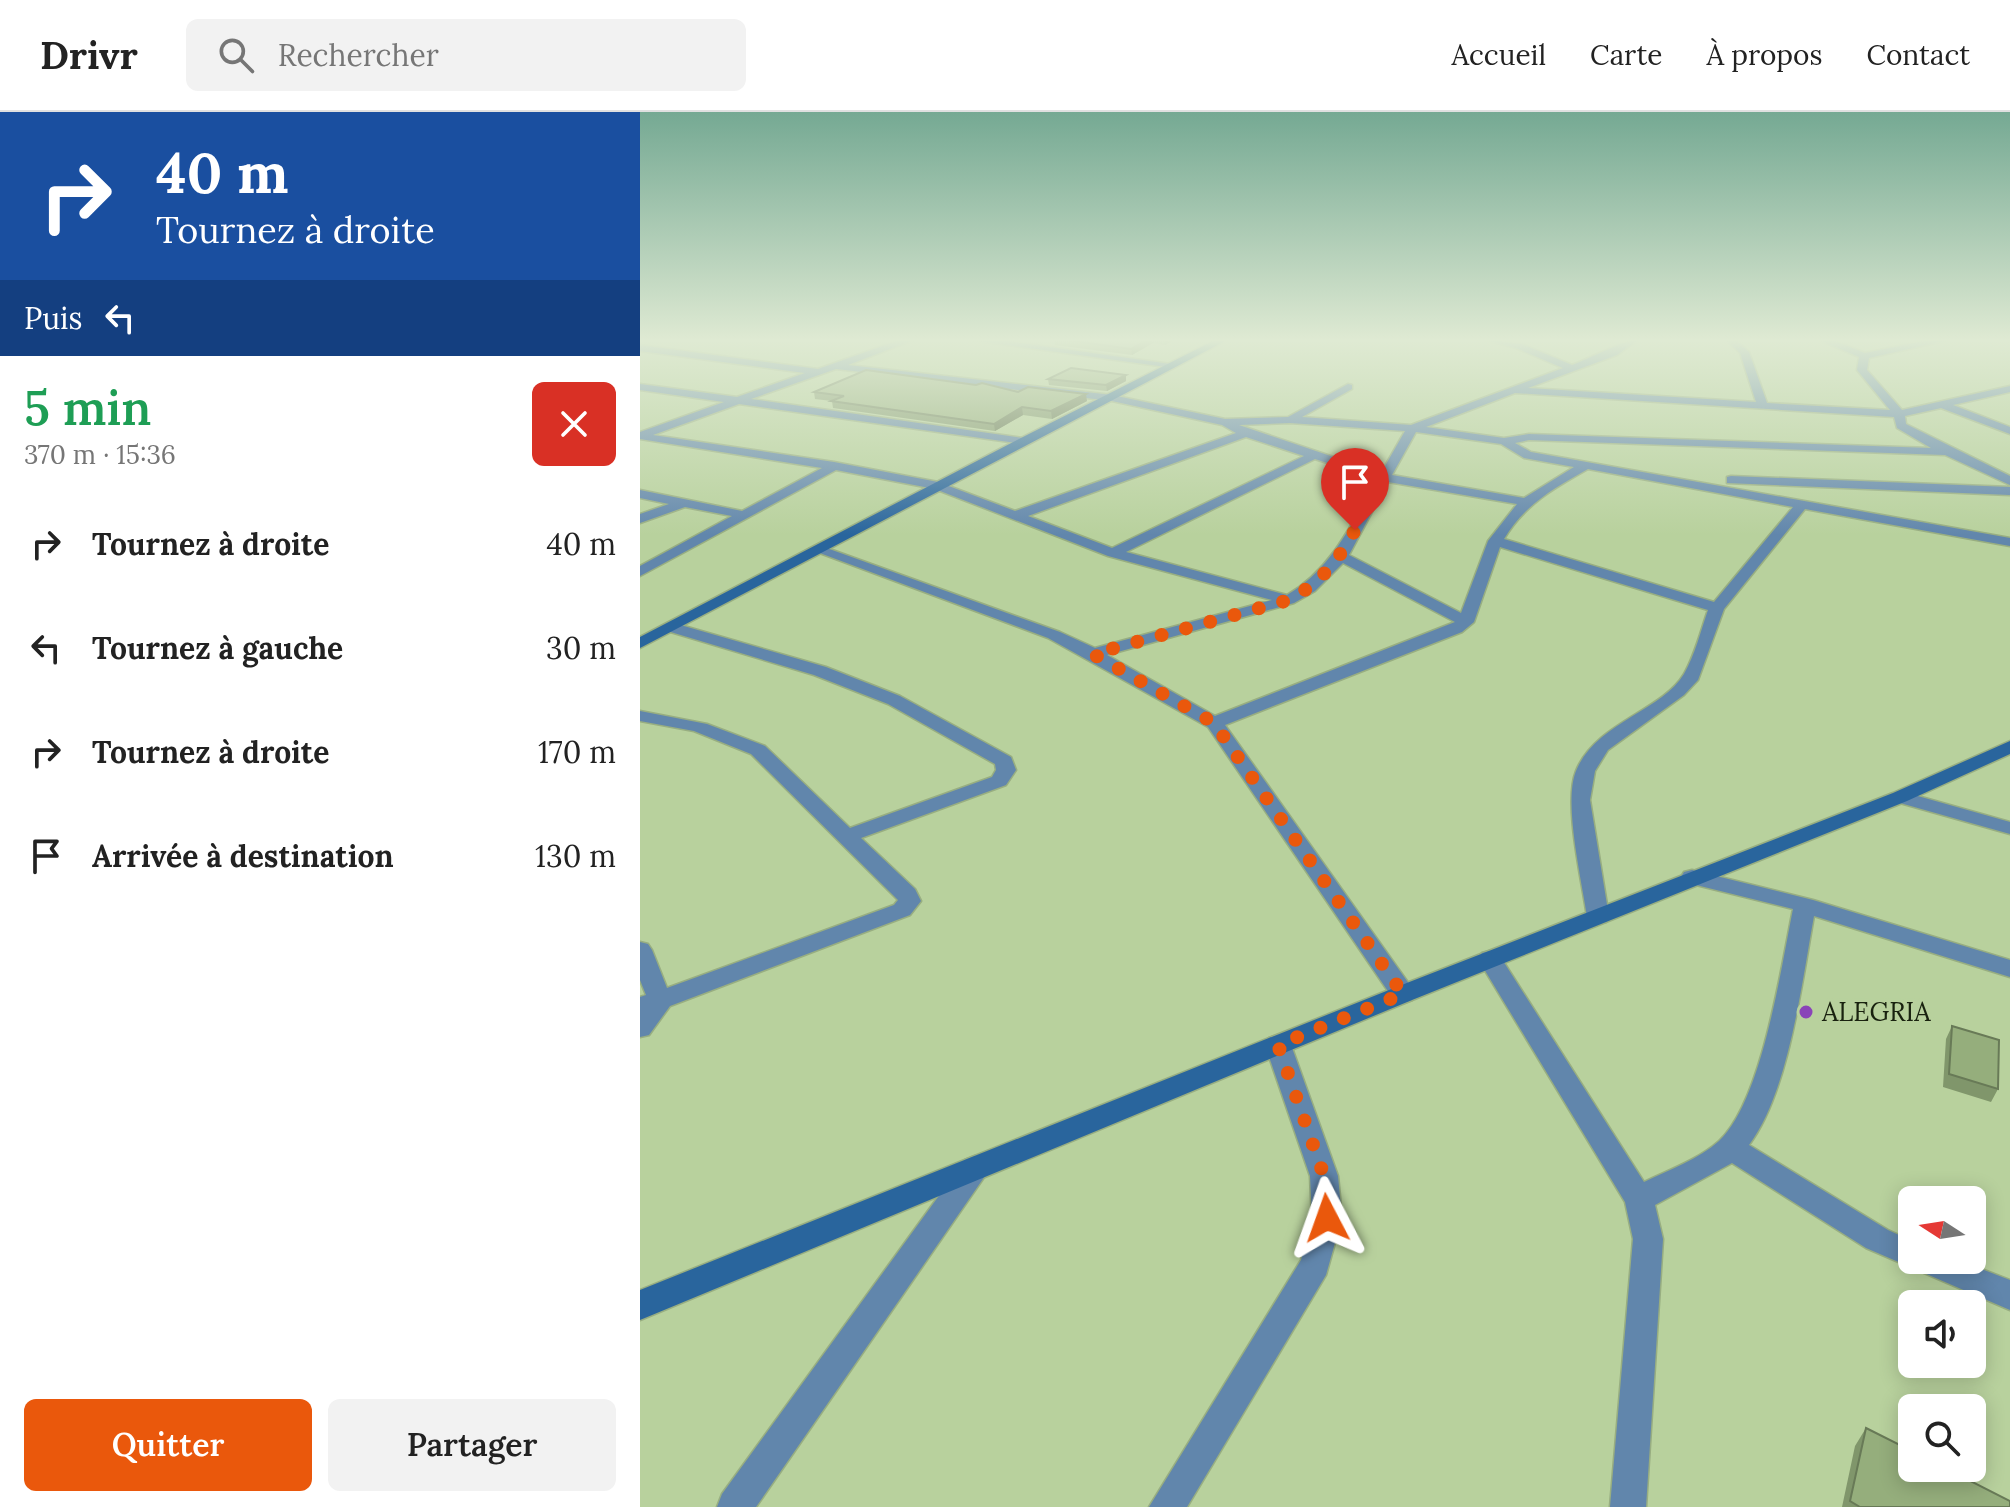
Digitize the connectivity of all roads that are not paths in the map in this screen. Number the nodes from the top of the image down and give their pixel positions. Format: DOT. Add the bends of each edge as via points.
graph roads {
  1 [pos="734,404"];
  2 [pos="755,404"];
  3 [pos="1099,404"];
  4 [pos="1141,404"];
  5 [pos="1318,404"];
  6 [pos="1474,404"];
  7 [pos="1763,404"];
  8 [pos="1891,404"];
  9 [pos="1941,404"];
  10 [pos="1899,414"];
  11 [pos="1290,420"];
  12 [pos="1225,422"];
  13 [pos="1412,428"];
  14 [pos="2010,431"];
  15 [pos="1246,433"];
  16 [pos="640,436"];
  17 [pos="1023,441"];
  18 [pos="1504,441"];
  19 [pos="1947,452"];
  20 [pos="1313,456"];
  21 [pos="834,466"];
  22 [pos="1585,466"];
  23 [pos="1382,477"];
  24 [pos="1659,478"];
  25 [pos="2010,481"];
  26 [pos="938,486"];
  27 [pos="2010,491"];
  28 [pos="640,494"];
  29 [pos="1526,502"];
  30 [pos="684,503"];
  31 [pos="1802,504"];
  32 [pos="744,515"];
  33 [pos="1014,516"];
  34 [pos="640,519"];
  35 [pos="1495,541"];
  36 [pos="2010,542"];
  37 [pos="816,549"];
  38 [pos="1113,553"];
  39 [pos="1341,556"];
  40 [pos="640,572"];
  41 [pos="1289,600"];
  42 [pos="1717,608"];
  43 [pos="1466,622"];
  44 [pos="670,627"];
  45 [pos="640,643"];
  46 [pos="1093,654"];
  47 [pos="640,716"];
  48 [pos="1214,723"];
  49 [pos="2010,747"];
  50 [pos="1900,797"];
  51 [pos="2010,828"];
  52 [pos="847,836"];
  53 [pos="1692,877"];
  54 [pos="1805,905"];
  55 [pos="1598,917"];
  56 [pos="640,950"];
  57 [pos="1490,959"];
  58 [pos="2010,969"];
  59 [pos="1403,994"];
  60 [pos="650,1004"];
  61 [pos="640,1028"];
  62 [pos="1278,1045"];
  63 [pos="1731,1148"];
  64 [pos="975,1168"];
  65 [pos="1639,1199"];
  66 [pos="1898,1249"];
  67 [pos="1957,1274"];
  68 [pos="2010,1295"];
  69 [pos="640,1305"];
  70 [pos="735,1507"];
  71 [pos="1167,1507"];
  72 [pos="1628,1507"];
  1 -- 16 [label="street"];
  2 -- 17 [label="street"];
  3 -- 17 [label="main road"];
  4 -- 12 [label="street"];
  5 -- 11 [label="street"];
  6 -- 13 [label="street"];
  7 -- 10 [label="street"];
  8 -- 10 [label="street"];
  9 -- 10 [label="street"];
  9 -- 14 [label="street"];
  10 -- 19 [label="street" via="1901,426"];
  11 -- 12 [label="street"];
  11 -- 13 [label="street"];
  12 -- 15 [label="street"];
  13 -- 18 [label="street"];
  13 -- 23 [label="street"];
  15 -- 20 [label="street"];
  15 -- 33 [label="street"];
  16 -- 21 [label="street"];
  17 -- 26 [label="main road"];
  18 -- 19 [label="street" via="1529,437"];
  18 -- 22 [label="street" via="1528,455"];
  19 -- 25 [label="street"];
  20 -- 23 [label="street"];
  20 -- 38 [label="street"];
  21 -- 26 [label="street"];
  21 -- 32 [label="street"];
  22 -- 24 [label="street"];
  22 -- 29 [label="street"];
  23 -- 29 [label="street"];
  23 -- 39 [label="street"];
  24 -- 27 [label="street"];
  24 -- 31 [label="street"];
  26 -- 33 [label="street"];
  26 -- 37 [label="main road"];
  28 -- 30 [label="street"];
  29 -- 35 [label="street"];
  30 -- 32 [label="street"];
  30 -- 34 [label="street"];
  31 -- 36 [label="street"];
  31 -- 42 [label="street"];
  32 -- 40 [label="street"];
  33 -- 38 [label="street"];
  35 -- 42 [label="street"];
  35 -- 43 [label="street"];
  37 -- 44 [label="main road"];
  37 -- 46 [label="street"];
  38 -- 41 [label="street"];
  39 -- 41 [label="street" via="1310,588"];
  39 -- 43 [label="street"];
  41 -- 46 [label="street"];
  42 -- 55 [label="street" via="1692,676 1601,746 1585,771 1580,800"];
  43 -- 48 [label="street"];
  44 -- 45 [label="main road"];
  44 -- 52 [label="street" via="820,671 894,700 1004,761 1006,770 999,781"];
  46 -- 48 [label="street"];
  47 -- 52 [label="street" via="729,735 758,750"];
  48 -- 59 [label="street"];
  49 -- 50 [label="main road"];
  50 -- 51 [label="street"];
  50 -- 53 [label="main road"];
  52 -- 60 [label="street" via="907,894 910,901 902,910"];
  53 -- 54 [label="street"];
  53 -- 55 [label="main road"];
  54 -- 58 [label="street"];
  54 -- 63 [label="street" via="1769,1069"];
  55 -- 57 [label="main road"];
  56 -- 60 [label="street"];
  57 -- 59 [label="main road"];
  57 -- 65 [label="street"];
  59 -- 62 [label="main road"];
  60 -- 61 [label="street"];
  62 -- 64 [label="main road"];
  62 -- 71 [label="street" via="1324,1176 1327,1218 1315,1265"];
  63 -- 65 [label="street"];
  63 -- 66 [label="street"];
  64 -- 69 [label="main road"];
  64 -- 70 [label="street"];
  65 -- 72 [label="street" via="1648,1239"];
  67 -- 68 [label="street"];
}
